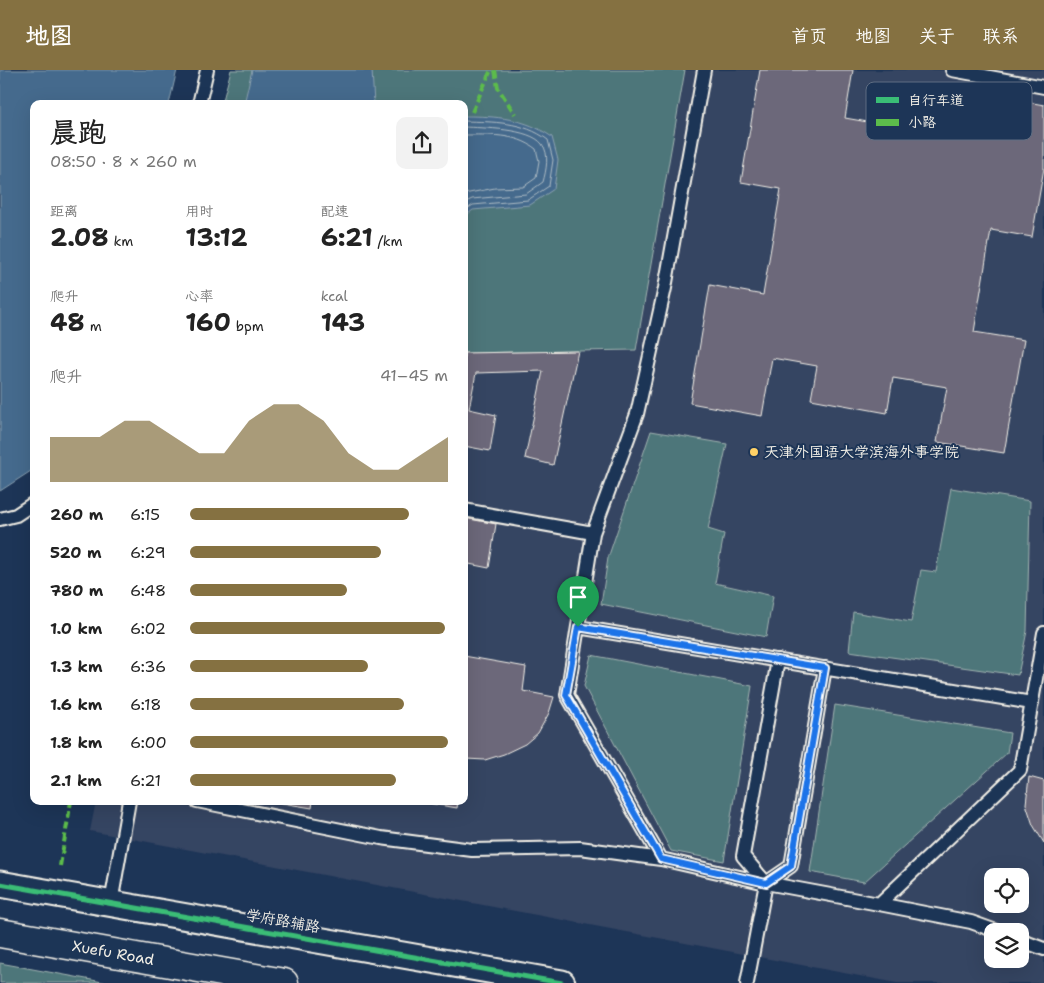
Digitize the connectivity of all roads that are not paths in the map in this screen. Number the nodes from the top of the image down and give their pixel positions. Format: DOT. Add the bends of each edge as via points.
graph roads {
  1 [pos="207,70"];
  2 [pos="704,70"];
  3 [pos="952,70"];
  4 [pos="1017,82"];
  5 [pos="200,100"];
  6 [pos="30,506"];
  7 [pos="468,511"];
  8 [pos="0,519"];
  9 [pos="593,533"];
  10 [pos="578,627"];
  11 [pos="1044,633"];
  12 [pos="778,660"];
  13 [pos="825,668"];
  14 [pos="1032,703"];
  15 [pos="128,805"];
  16 [pos="216,805"];
  17 [pos="661,859"];
  18 [pos="766,883"];
  19 [pos="0,884"];
  20 [pos="111,902"];
  21 [pos="879,904"];
  22 [pos="984,927"];
  23 [pos="0,933"];
  24 [pos="1029,944"];
  25 [pos="1044,950"];
  26 [pos="284,983"];
  27 [pos="562,983"];
  28 [pos="747,983"];
  1 -- 5 [label="lane"];
  2 -- 9 [label="lane" via="665,288 637,414"];
  3 -- 4 [label="lane"];
  6 -- 8 [label="lane" via="16,515"];
  7 -- 9 [label="lane"];
  9 -- 10 [label="lane"];
  10 -- 12 [label="lane"];
  10 -- 17 [label="lane" via="566,695"];
  11 -- 14 [label="lane"];
  12 -- 13 [label="lane"];
  12 -- 18 [label="lane" via="743,856"];
  13 -- 14 [label="lane"];
  13 -- 18 [label="lane" via="791,866"];
  14 -- 21 [label="lane" via="1020,770"];
  15 -- 20 [label="lane"];
  16 -- 17 [label="lane" via="381,838 472,850 580,848"];
  17 -- 18 [label="lane"];
  18 -- 21 [label="lane"];
  18 -- 28 [label="lane"];
  19 -- 20 [label="street, 学府路辅路"];
  20 -- 27 [label="street, 学府路辅路"];
  21 -- 22 [label="lane"];
  23 -- 26 [label="highway, Xuefu Road"];
  24 -- 25 [label="lane"];
}
